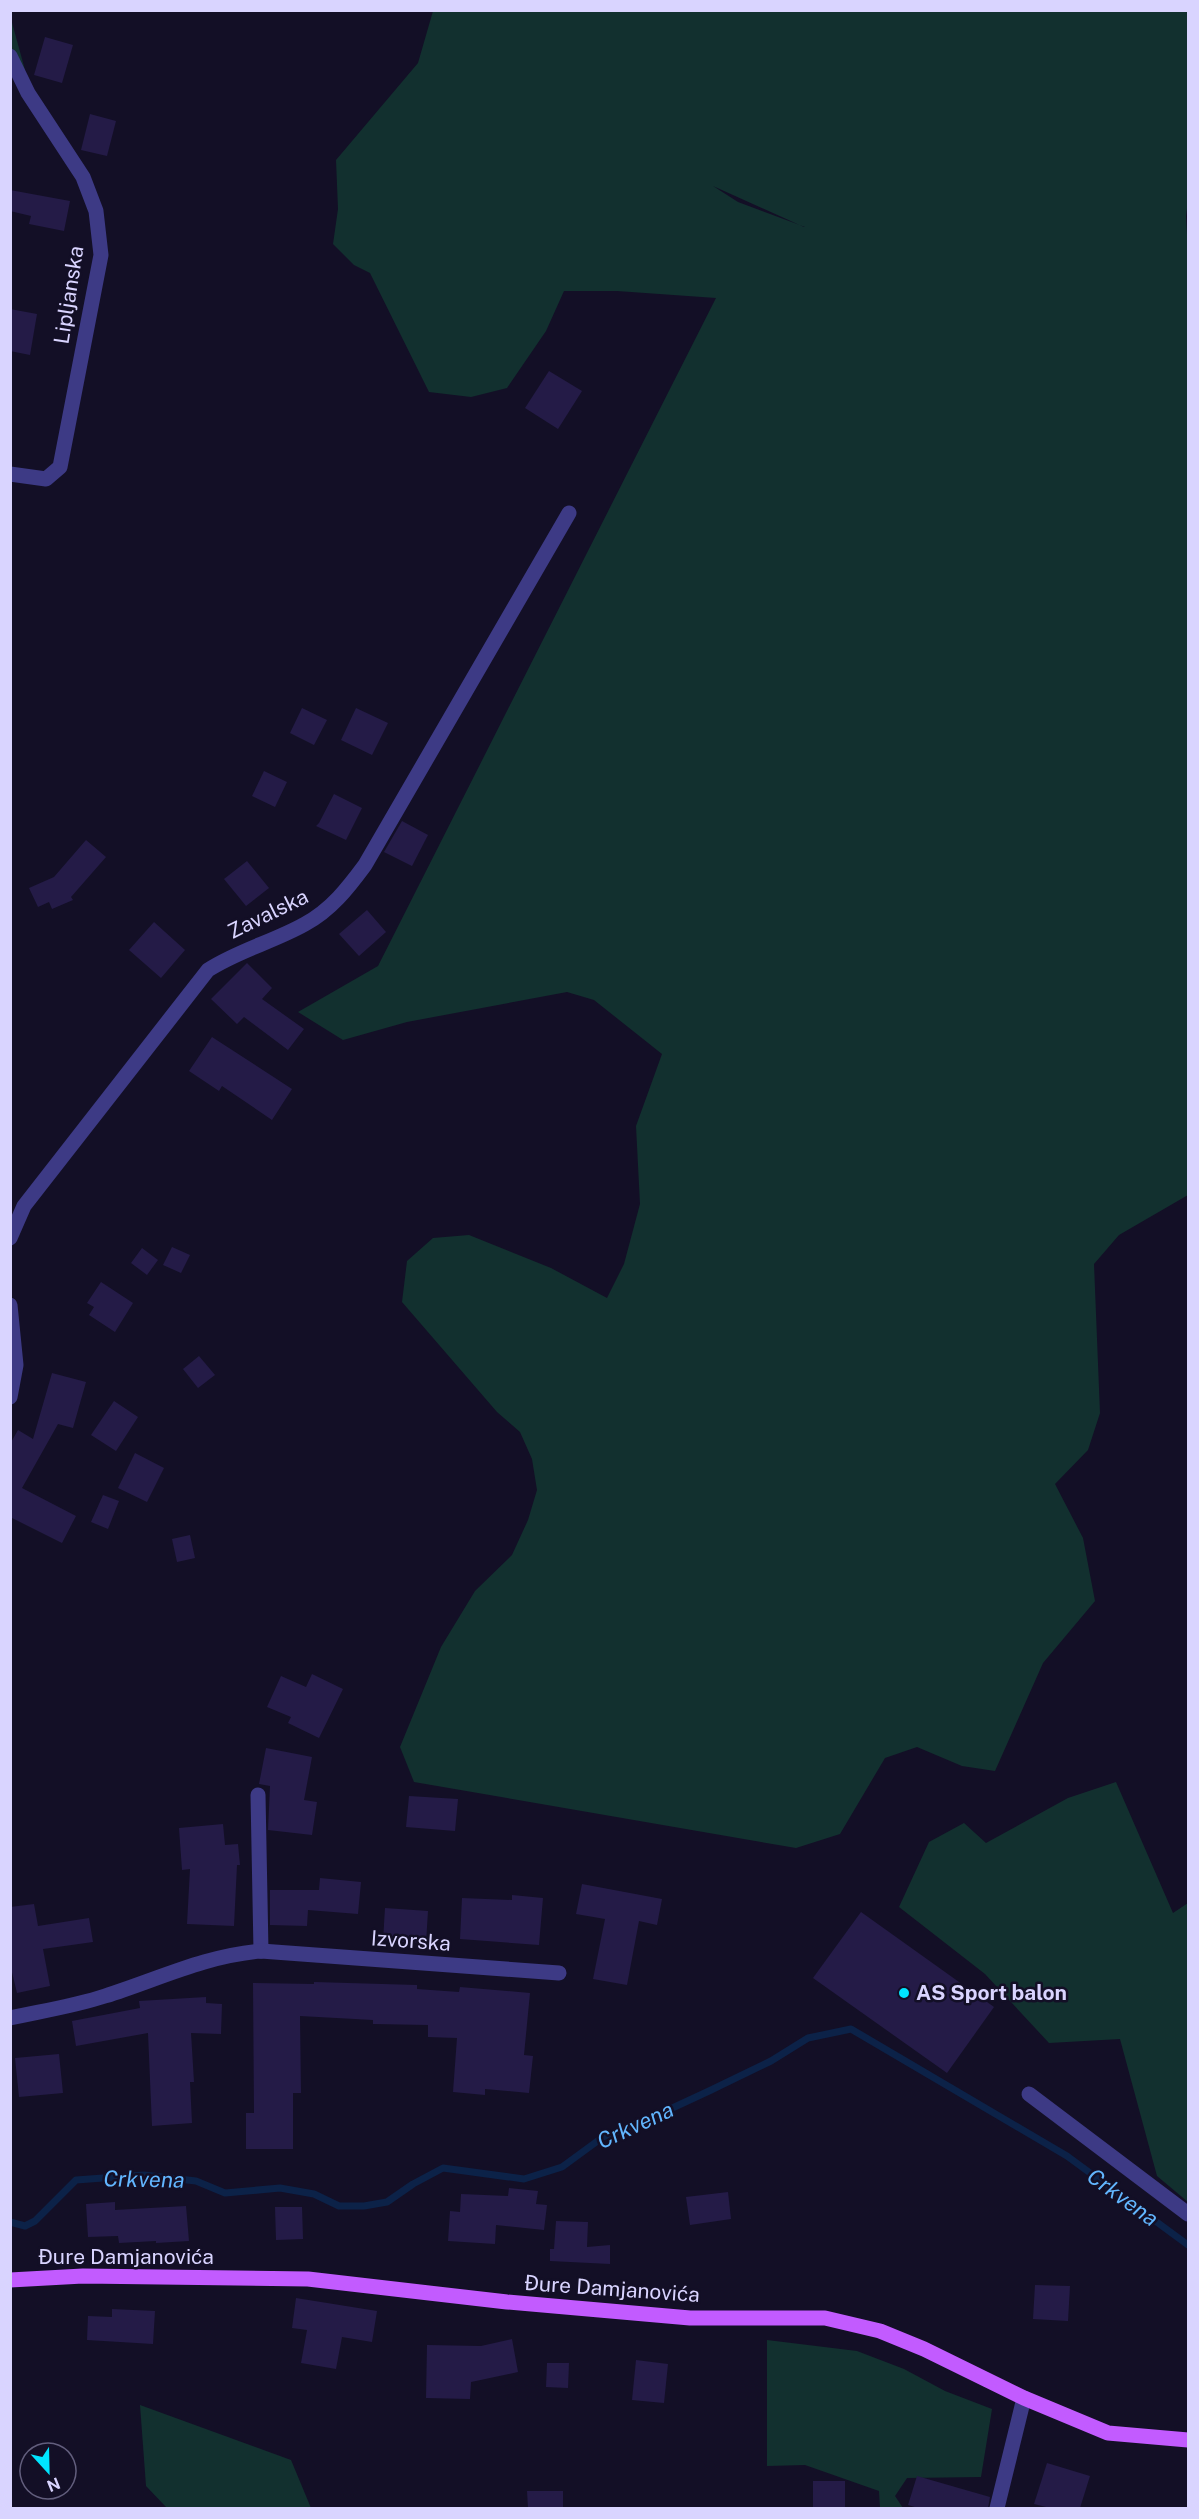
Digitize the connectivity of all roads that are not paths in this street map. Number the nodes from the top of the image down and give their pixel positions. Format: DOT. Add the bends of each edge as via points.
graph roads {
  1 [pos="10,56"];
  2 [pos="10,474"];
  3 [pos="569,513"];
  4 [pos="10,1238"];
  5 [pos="10,1305"];
  6 [pos="10,1397"];
  7 [pos="258,1795"];
  8 [pos="261,1951"];
  9 [pos="559,1972"];
  10 [pos="10,2018"];
  11 [pos="1029,2094"];
  12 [pos="1188,2214"];
  13 [pos="10,2280"];
  14 [pos="1024,2398"];
  15 [pos="1188,2440"];
  16 [pos="997,2508"];
  1 -- 2 [label="street, Lipljanska" via="28,93 83,177 96,211 101,255 60,467 46,478"];
  3 -- 4 [label="street, Zavalska" via="344,895 306,924 230,956 208,970 24,1206"];
  5 -- 6 [label="street" via="16,1365"];
  7 -- 8 [label="street"];
  8 -- 9 [label="street, Izvorska"];
  8 -- 10 [label="street, Izvorska" via="233,1953 187,1965 105,1996"];
  11 -- 12 [label="street"];
  13 -- 14 [label="main road, Đure Damjanovića" via="83,2276 308,2279 690,2318 825,2318 880,2331"];
  14 -- 15 [label="main road, Đure Damjanovića" via="1108,2433"];
  14 -- 16 [label="street"];
}
